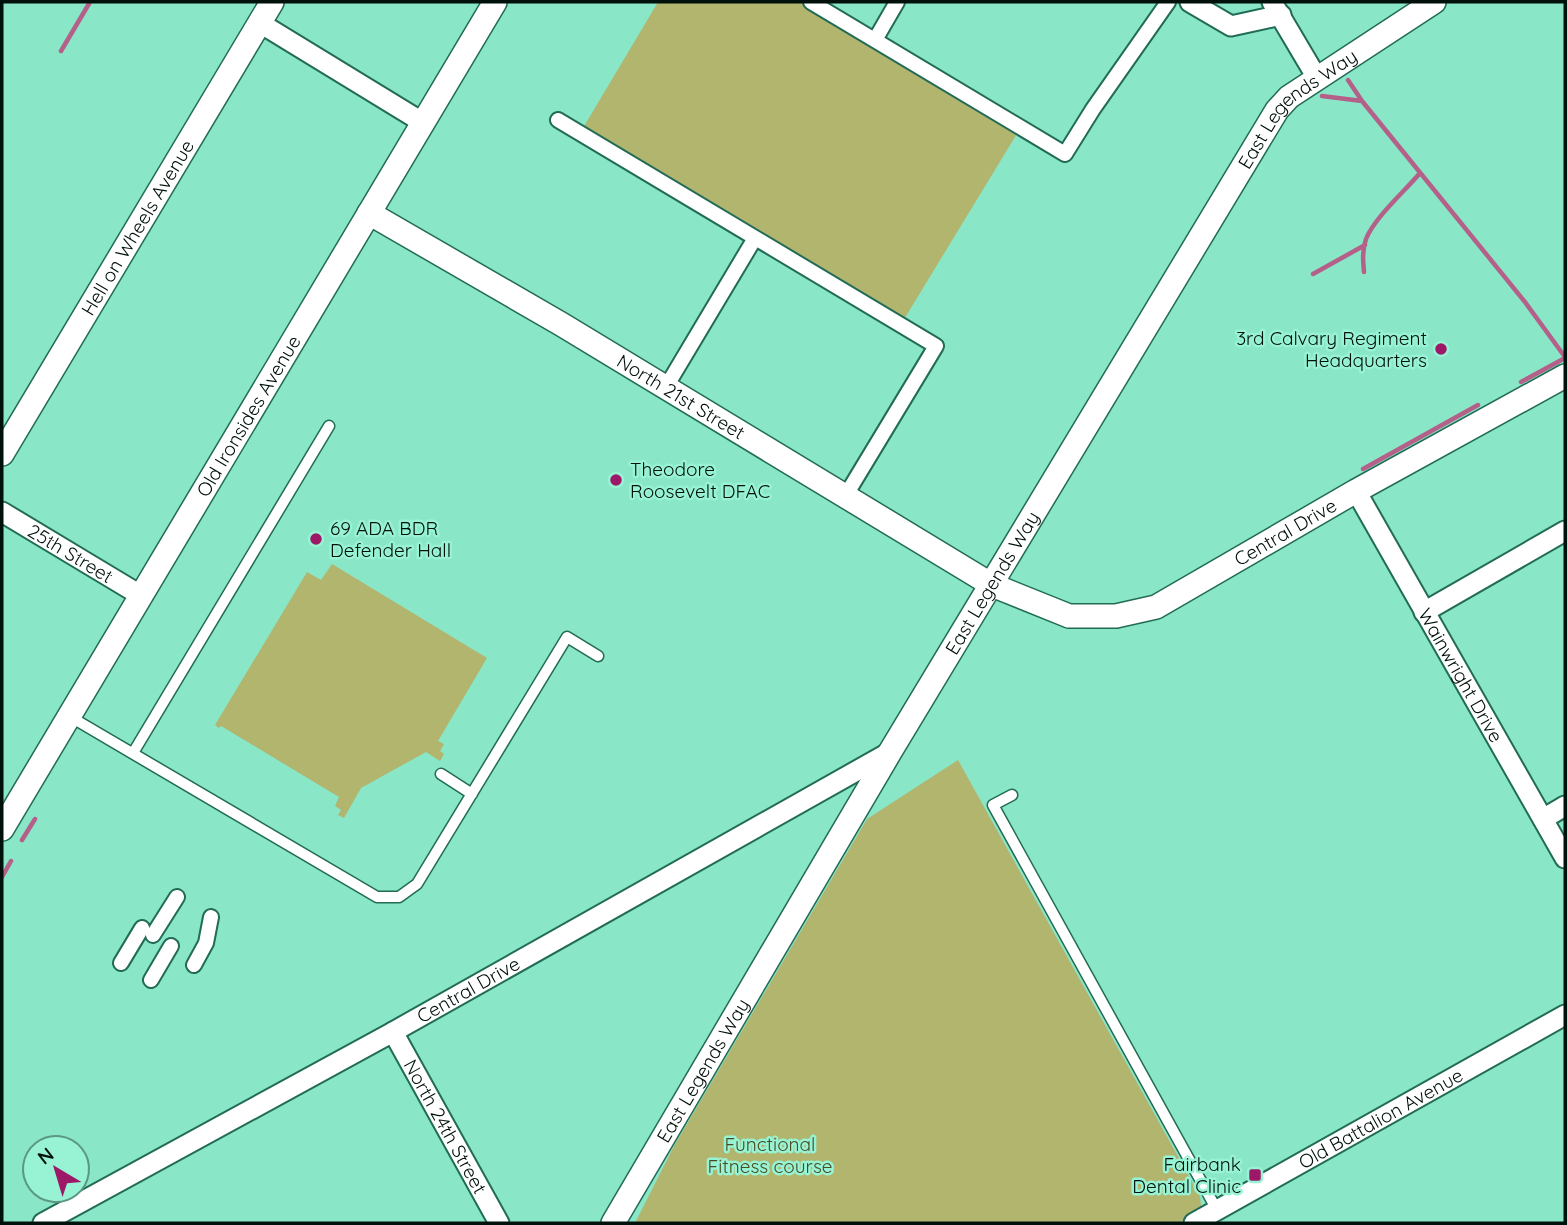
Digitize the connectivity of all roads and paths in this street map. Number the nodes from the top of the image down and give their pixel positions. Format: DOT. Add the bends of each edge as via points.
graph roads {
  1 [pos="272,2"];
  2 [pos="495,2"];
  3 [pos="811,2"];
  4 [pos="897,2"];
  5 [pos="1168,2"];
  6 [pos="1190,2"];
  7 [pos="1434,2"];
  8 [pos="1277,9"];
  9 [pos="260,23"];
  10 [pos="875,40"];
  11 [pos="1317,78"];
  12 [pos="558,120"];
  13 [pos="422,122"];
  14 [pos="369,213"];
  15 [pos="755,238"];
  16 [pos="1565,376"];
  17 [pos="666,387"];
  18 [pos="330,426"];
  19 [pos="2,454"];
  20 [pos="1356,491"];
  21 [pos="846,495"];
  22 [pos="2,512"];
  23 [pos="1565,531"];
  24 [pos="992,585"];
  25 [pos="139,595"];
  26 [pos="1424,612"];
  27 [pos="598,656"];
  28 [pos="68,716"];
  29 [pos="890,751"];
  30 [pos="133,753"];
  31 [pos="440,774"];
  32 [pos="472,794"];
  33 [pos="1012,795"];
  34 [pos="1565,806"];
  35 [pos="1543,819"];
  36 [pos="2,829"];
  37 [pos="1565,858"];
  38 [pos="177,897"];
  39 [pos="211,917"];
  40 [pos="172,946"];
  41 [pos="121,963"];
  42 [pos="194,965"];
  43 [pos="151,980"];
  44 [pos="1565,1015"];
  45 [pos="393,1032"];
  46 [pos="1217,1210"];
  47 [pos="43,1223"];
  48 [pos="499,1223"];
  49 [pos="613,1223"];
  50 [pos="1194,1223"];
  1 -- 9 [label="street, Hell on Wheels Avenue"];
  2 -- 13 [label="street, Old Ironsides Avenue"];
  3 -- 10 [label="street"];
  4 -- 10 [label="street"];
  5 -- 10 [label="street" via="1065,154"];
  6 -- 8 [label="street" via="1231,26"];
  7 -- 11 [label="street, East Legends Way"];
  8 -- 11 [label="street"];
  9 -- 13 [label="street"];
  9 -- 19 [label="street, Hell on Wheels Avenue"];
  11 -- 24 [label="street, East Legends Way" via="1278,110"];
  12 -- 15 [label="street"];
  13 -- 14 [label="street, Old Ironsides Avenue"];
  14 -- 17 [label="street, North 21st Street"];
  14 -- 25 [label="street, Old Ironsides Avenue"];
  15 -- 17 [label="street"];
  15 -- 21 [label="street" via="936,346"];
  16 -- 20 [label="street, Central Drive"];
  17 -- 21 [label="street, North 21st Street"];
  18 -- 30 [label="lane"];
  20 -- 24 [label="street, Central Drive" via="1156,607 1116,615 1069,616"];
  20 -- 26 [label="street, Wainwright Drive"];
  21 -- 24 [label="street, North 21st Street"];
  22 -- 25 [label="street, 25th Street"];
  23 -- 26 [label="street"];
  24 -- 29 [label="street, East Legends Way"];
  25 -- 28 [label="street, Old Ironsides Avenue"];
  26 -- 35 [label="street, Wainwright Drive"];
  27 -- 32 [label="lane" via="567,637"];
  28 -- 30 [label="lane"];
  28 -- 36 [label="street, Old Ironsides Avenue"];
  29 -- 45 [label="street, Central Drive"];
  29 -- 49 [label="street, East Legends Way"];
  30 -- 32 [label="lane" via="377,897 400,897 418,884"];
  31 -- 32 [label="lane"];
  33 -- 46 [label="lane" via="993,806"];
  34 -- 35 [label="street"];
  35 -- 37 [label="street, Wainwright Drive"];
  38 -- 41 [label="street"];
  39 -- 42 [label="street" via="206,943"];
  40 -- 43 [label="street"];
  44 -- 46 [label="street, Old Battalion Avenue"];
  45 -- 47 [label="street, Central Drive"];
  45 -- 48 [label="street, North 24th Street"];
  46 -- 50 [label="street, Old Battalion Avenue"];
}
